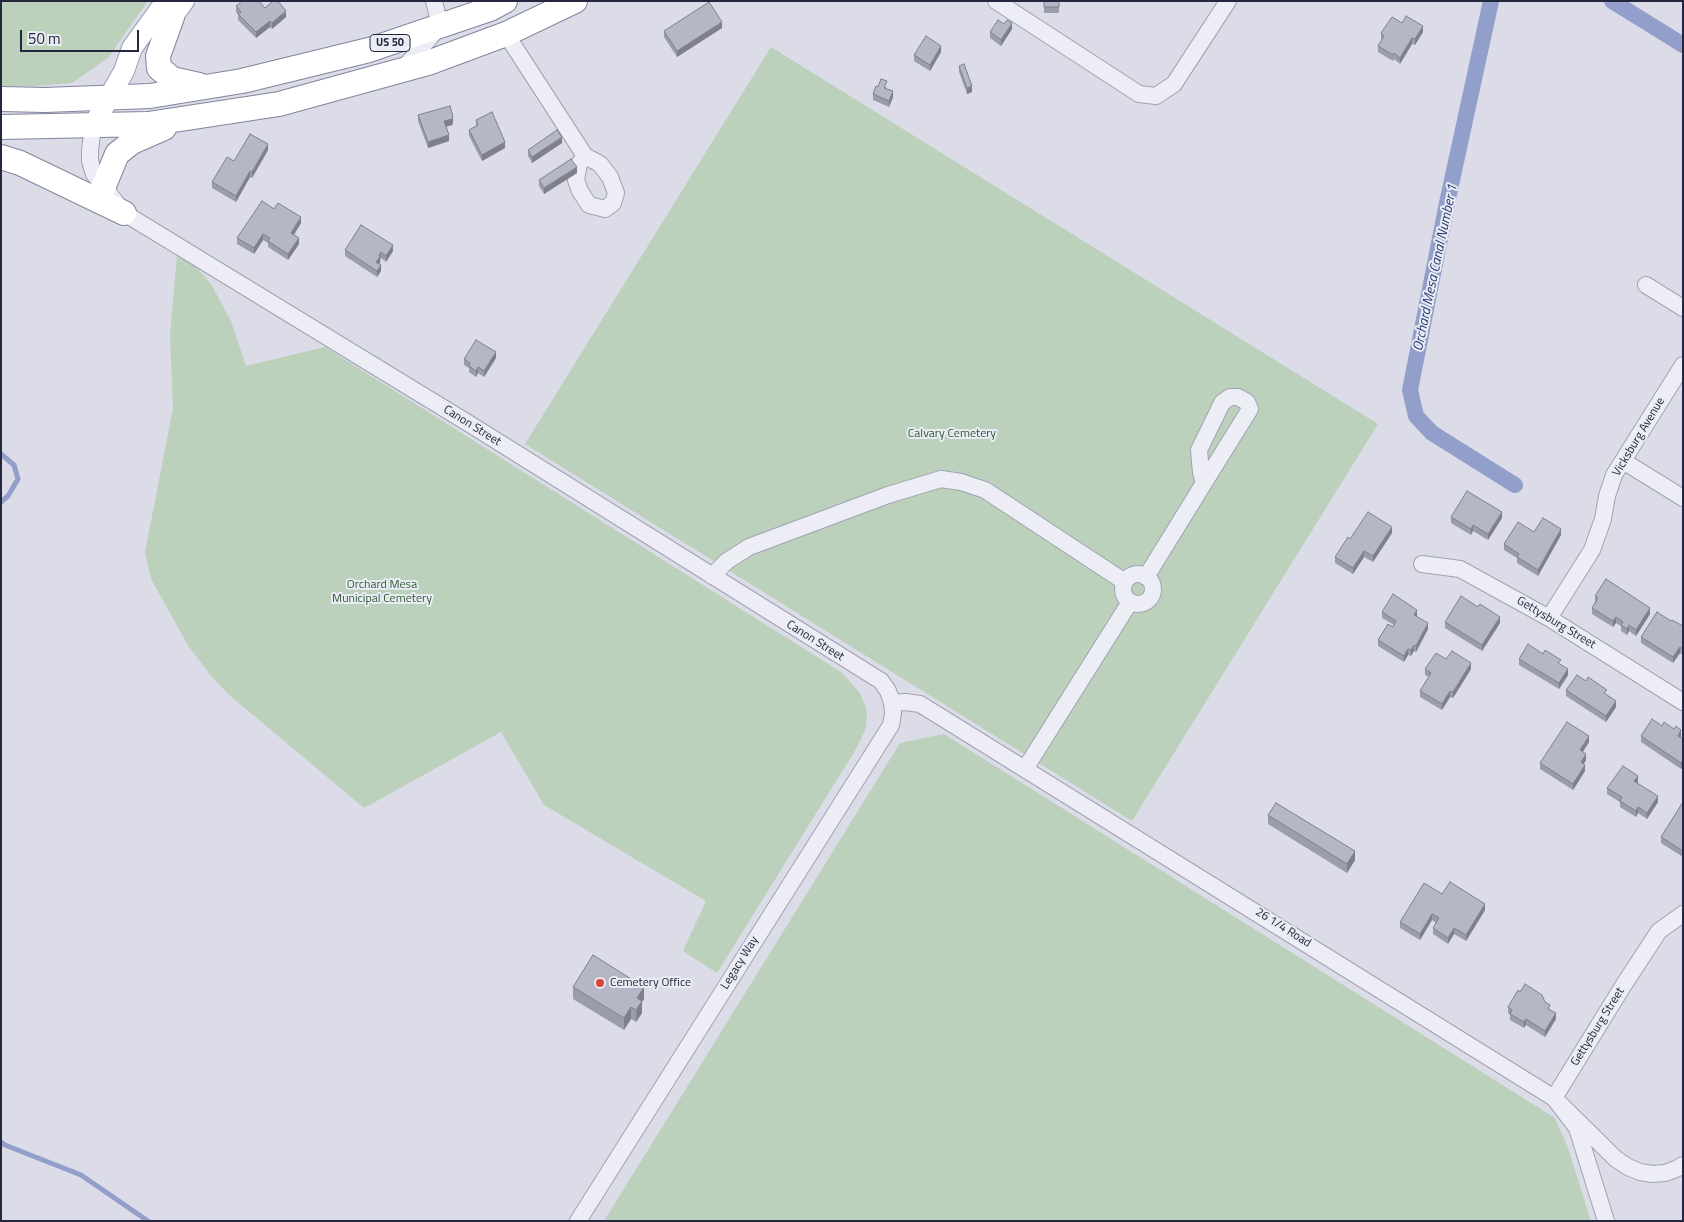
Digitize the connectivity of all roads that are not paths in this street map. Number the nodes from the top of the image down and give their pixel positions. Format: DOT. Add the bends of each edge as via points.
graph roads {
  1 [pos="434,1"];
  2 [pos="505,1"];
  3 [pos="575,1"];
  4 [pos="996,1"];
  5 [pos="1228,1"];
  6 [pos="174,6"];
  7 [pos="440,26"];
  8 [pos="506,34"];
  9 [pos="401,70"];
  10 [pos="206,87"];
  11 [pos="109,98"];
  12 [pos="1,99"];
  13 [pos="187,118"];
  14 [pos="93,126"];
  15 [pos="1,127"];
  16 [pos="584,156"];
  17 [pos="1,157"];
  18 [pos="103,188"];
  19 [pos="124,213"];
  20 [pos="1646,284"];
  21 [pos="1683,308"];
  22 [pos="1683,366"];
  23 [pos="1623,461"];
  24 [pos="1204,483"];
  25 [pos="1683,498"];
  26 [pos="1422,564"];
  27 [pos="712,576"];
  28 [pos="1146,576"];
  29 [pos="1125,582"];
  30 [pos="1130,602"];
  31 [pos="1549,618"];
  32 [pos="1683,702"];
  33 [pos="892,703"];
  34 [pos="1025,769"];
  35 [pos="1683,914"];
  36 [pos="1554,1098"];
  37 [pos="1683,1164"];
  38 [pos="578,1221"];
  39 [pos="1606,1221"];
  1 -- 7 [label="street"];
  2 -- 7 [label="highway, US 50"];
  3 -- 8 [label="highway, US 50"];
  4 -- 5 [label="street" via="1139,94 1156,96 1174,84"];
  6 -- 10 [label="highway" via="158,56 158,68 172,79"];
  6 -- 11 [label="main road" via="145,54 124,71"];
  7 -- 9 [label="street"];
  7 -- 10 [label="highway, US 50" via="369,50"];
  8 -- 9 [label="highway, US 50" via="428,64"];
  8 -- 16 [label="street"];
  9 -- 13 [label="highway, US 50" via="279,104"];
  10 -- 11 [label="highway, US 50" via="150,96"];
  11 -- 12 [label="highway, US 50"];
  11 -- 14 [label="main road"];
  13 -- 14 [label="highway, US 50" via="148,124"];
  13 -- 18 [label="highway" via="132,142 117,154"];
  14 -- 15 [label="highway, US 50"];
  14 -- 18 [label="street, Canon Street" via="90,161"];
  17 -- 19 [label="highway"];
  18 -- 19 [label="street, Canon Street"];
  19 -- 27 [label="street, Canon Street"];
  20 -- 21 [label="street"];
  22 -- 23 [label="street, Vicksburg Avenue"];
  23 -- 25 [label="street"];
  23 -- 31 [label="street, Vicksburg Avenue" via="1607,496 1592,550"];
  24 -- 24 [label="street" via="1250,409 1247,402 1238,397 1230,397 1222,403 1199,450"];
  24 -- 28 [label="street"];
  26 -- 31 [label="street, Gettysburg Street" via="1460,569"];
  27 -- 29 [label="street" via="727,561 749,547 888,495 941,479 985,490"];
  27 -- 33 [label="street, Canon Street" via="881,682"];
  28 -- 29 [label="street" via="1131,576"];
  28 -- 30 [label="street" via="1152,582 1151,598 1145,603"];
  29 -- 30 [label="street" via="1123,589"];
  30 -- 34 [label="street"];
  31 -- 32 [label="street, Gettysburg Street"];
  33 -- 34 [label="street, 26 1/4 Road" via="920,704"];
  33 -- 38 [label="street, Legacy Way" via="890,725"];
  34 -- 36 [label="street, 26 1/4 Road"];
  35 -- 36 [label="street, Gettysburg Street" via="1659,931"];
  36 -- 37 [label="street" via="1628,1167 1652,1174 1665,1173"];
  36 -- 39 [label="street, 26 1/4 Road" via="1577,1128"];
}
